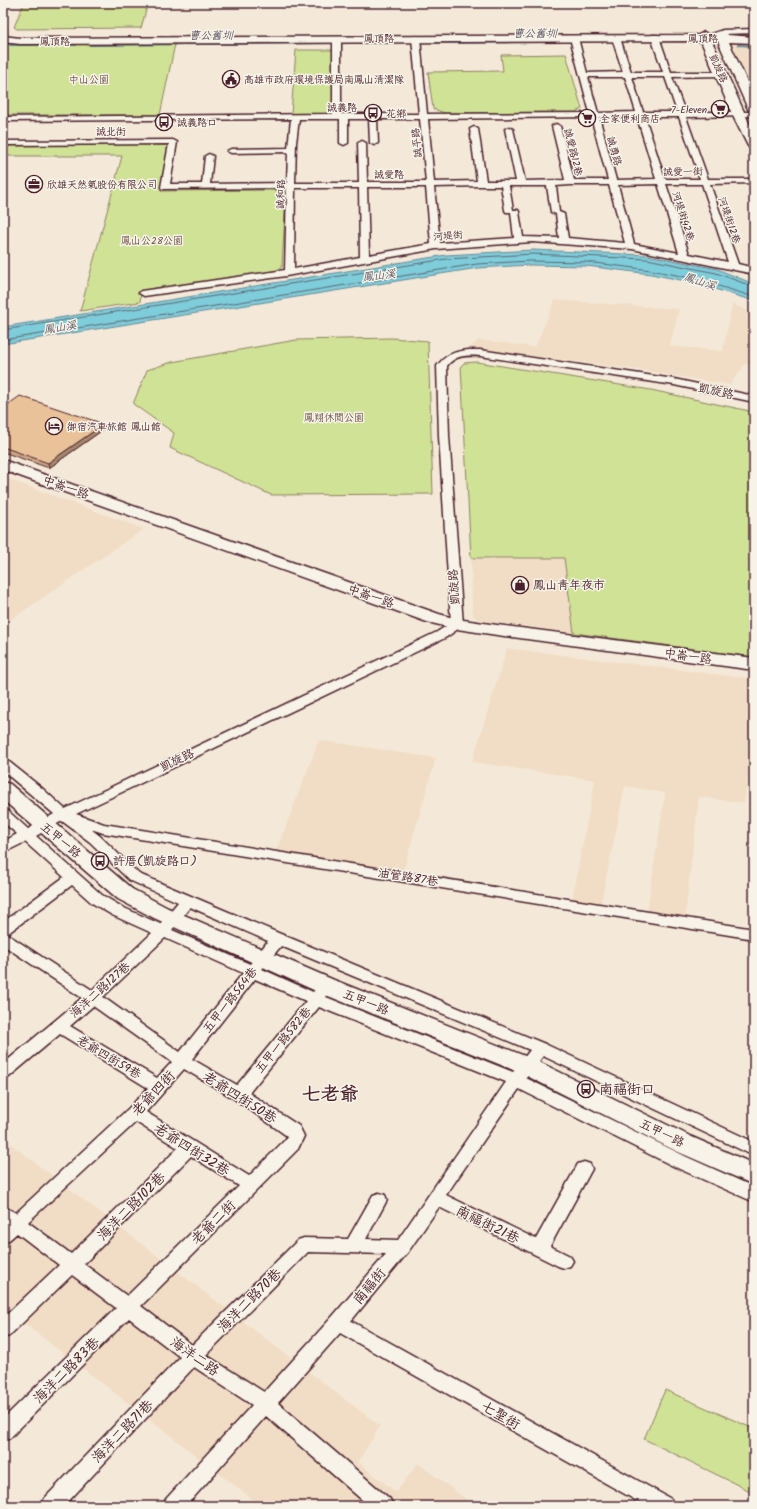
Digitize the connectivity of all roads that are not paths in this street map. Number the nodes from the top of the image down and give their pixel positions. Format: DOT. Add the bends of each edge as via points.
graph roads {
  1 [pos="754,31"];
  2 [pos="713,36"];
  3 [pos="3,38"];
  4 [pos="416,38"];
  5 [pos="574,38"];
  6 [pos="616,38"];
  7 [pos="655,38"];
  8 [pos="337,39"];
  9 [pos="754,39"];
  10 [pos="668,74"];
  11 [pos="721,74"];
  12 [pos="584,75"];
  13 [pos="628,75"];
  14 [pos="754,109"];
  15 [pos="738,114"];
  16 [pos="754,114"];
  17 [pos="595,115"];
  18 [pos="640,115"];
  19 [pos="682,115"];
  20 [pos="373,116"];
  21 [pos="424,116"];
  22 [pos="295,117"];
  23 [pos="340,117"];
  24 [pos="3,119"];
  25 [pos="556,126"];
  26 [pos="474,129"];
  27 [pos="509,129"];
  28 [pos="3,143"];
  29 [pos="344,143"];
  30 [pos="362,143"];
  31 [pos="374,143"];
  32 [pos="754,146"];
  33 [pos="292,150"];
  34 [pos="231,151"];
  35 [pos="209,156"];
  36 [pos="754,180"];
  37 [pos="705,181"];
  38 [pos="661,182"];
  39 [pos="551,183"];
  40 [pos="570,183"];
  41 [pos="613,183"];
  42 [pos="431,184"];
  43 [pos="482,184"];
  44 [pos="505,184"];
  45 [pos="521,184"];
  46 [pos="364,185"];
  47 [pos="206,186"];
  48 [pos="291,186"];
  49 [pos="165,187"];
  50 [pos="519,240"];
  51 [pos="564,241"];
  52 [pos="436,246"];
  53 [pos="630,246"];
  54 [pos="685,256"];
  55 [pos="365,259"];
  56 [pos="734,266"];
  57 [pos="754,271"];
  58 [pos="289,272"];
  59 [pos="144,293"];
  60 [pos="754,399"];
  61 [pos="3,465"];
  62 [pos="457,624"];
  63 [pos="754,664"];
  64 [pos="3,764"];
  65 [pos="3,790"];
  66 [pos="3,814"];
  67 [pos="63,815"];
  68 [pos="34,830"];
  69 [pos="3,848"];
  70 [pos="73,877"];
  71 [pos="188,899"];
  72 [pos="168,925"];
  73 [pos="3,930"];
  74 [pos="754,934"];
  75 [pos="3,938"];
  76 [pos="278,939"];
  77 [pos="258,965"];
  78 [pos="321,992"];
  79 [pos="93,998"];
  80 [pos="58,1026"];
  81 [pos="540,1048"];
  82 [pos="182,1061"];
  83 [pos="3,1073"];
  84 [pos="521,1073"];
  85 [pos="159,1087"];
  86 [pos="239,1094"];
  87 [pos="135,1113"];
  88 [pos="296,1136"];
  89 [pos="190,1147"];
  90 [pos="754,1149"];
  91 [pos="584,1169"];
  92 [pos="754,1175"];
  93 [pos="250,1186"];
  94 [pos="754,1195"];
  95 [pos="436,1198"];
  96 [pos="379,1200"];
  97 [pos="10,1218"];
  98 [pos="3,1236"];
  99 [pos="353,1246"];
  100 [pos="402,1247"];
  101 [pos="540,1249"];
  102 [pos="564,1261"];
  103 [pos="72,1264"];
  104 [pos="129,1308"];
  105 [pos="338,1323"];
  106 [pos="3,1330"];
  107 [pos="193,1356"];
  108 [pos="265,1404"];
  109 [pos="3,1432"];
  110 [pos="51,1506"];
  111 [pos="173,1506"];
  112 [pos="382,1506"];
  113 [pos="664,1506"];
  1 -- 2 [label="street" via="723,32"];
  2 -- 3 [label="main road, 鳳頂路"];
  2 -- 7 [label="main road, 鳳頂路"];
  2 -- 9 [label="main road, 鳳頂路"];
  2 -- 11 [label="main road, 凱旋路"];
  2 -- 14 [label="main road, 凱旋路"];
  3 -- 8 [label="main road, 鳳頂路" via="28,41"];
  4 -- 5 [label="main road, 鳳頂路"];
  4 -- 8 [label="main road, 鳳頂路"];
  4 -- 21 [label="street, 誠平路"];
  5 -- 6 [label="main road, 鳳頂路"];
  5 -- 12 [label="street, 誠勇路"];
  6 -- 7 [label="main road, 鳳頂路"];
  6 -- 13 [label="street, 河堤街42巷"];
  7 -- 10 [label="street, 河堤街12巷"];
  8 -- 23 [label="street"];
  10 -- 11 [label="street"];
  10 -- 13 [label="street"];
  10 -- 19 [label="street, 河堤街12巷"];
  11 -- 15 [label="main road, 凱旋路"];
  12 -- 13 [label="street"];
  12 -- 17 [label="street, 誠勇路"];
  13 -- 18 [label="street, 河堤街42巷"];
  15 -- 16 [label="street, 誠義路"];
  15 -- 19 [label="street, 誠義路"];
  15 -- 32 [label="main road, 凱旋路"];
  17 -- 18 [label="street, 誠義路"];
  17 -- 21 [label="street, 誠義路"];
  17 -- 41 [label="street, 誠勇路"];
  18 -- 19 [label="street, 誠義路"];
  18 -- 38 [label="street, 河堤街42巷"];
  19 -- 37 [label="street, 河堤街12巷"];
  20 -- 21 [label="street, 誠義路"];
  20 -- 23 [label="street, 誠義路"];
  20 -- 31 [label="street"];
  21 -- 42 [label="street, 誠平路"];
  22 -- 23 [label="street, 誠義路"];
  22 -- 24 [label="street, 誠義路"];
  22 -- 33 [label="street, 誠和路"];
  23 -- 29 [label="street"];
  25 -- 40 [label="street, 誠愛路12巷"];
  26 -- 43 [label="street"];
  27 -- 45 [label="street"];
  28 -- 49 [label="street, 誠北街" via="173,142"];
  30 -- 46 [label="street"];
  33 -- 34 [label="street"];
  33 -- 48 [label="street, 誠和路"];
  35 -- 47 [label="street"];
  36 -- 37 [label="street, 誠愛一街"];
  37 -- 38 [label="street, 誠愛一街"];
  37 -- 56 [label="street, 河堤街12巷"];
  38 -- 41 [label="street, 誠愛一街"];
  38 -- 54 [label="street, 河堤街42巷"];
  39 -- 40 [label="street, 誠愛路"];
  39 -- 45 [label="street, 誠愛路"];
  39 -- 51 [label="street"];
  40 -- 41 [label="street, 誠愛路"];
  41 -- 53 [label="street, 誠勇路"];
  42 -- 43 [label="street, 誠愛路"];
  42 -- 46 [label="street, 誠愛路"];
  42 -- 52 [label="street, 誠平路"];
  43 -- 44 [label="street, 誠愛路"];
  44 -- 45 [label="street, 誠愛路"];
  44 -- 50 [label="street"];
  46 -- 48 [label="street, 誠愛路"];
  46 -- 55 [label="street"];
  47 -- 48 [label="street, 誠愛路"];
  47 -- 49 [label="street, 誠愛路"];
  48 -- 58 [label="street, 誠和路"];
  50 -- 51 [label="street, 河堤街"];
  50 -- 52 [label="street, 河堤街"];
  51 -- 53 [label="street, 河堤街"];
  52 -- 55 [label="street, 河堤街"];
  53 -- 54 [label="street, 河堤街"];
  54 -- 56 [label="street, 河堤街"];
  55 -- 58 [label="street, 河堤街"];
  56 -- 57 [label="street, 河堤街"];
  58 -- 59 [label="street, 河堤街"];
  60 -- 62 [label="street, 凱旋路" via="674,382 465,352 446,360 442,366 444,436"];
  61 -- 62 [label="main road, 中崙一路" via="433,618"];
  62 -- 63 [label="main road, 中崙一路"];
  62 -- 67 [label="street, 凱旋路" via="442,635"];
  64 -- 67 [label="street, 五甲一路"];
  65 -- 68 [label="main road, 五甲一路"];
  66 -- 68 [label="street, 五甲一路"];
  67 -- 68 [label="street, 凱旋路"];
  67 -- 71 [label="street, 五甲一路" via="95,839 134,877"];
  67 -- 74 [label="street, 油管路87巷" via="103,828"];
  68 -- 69 [label="street, 凱旋路"];
  68 -- 70 [label="street, 五甲一路"];
  68 -- 72 [label="main road, 五甲一路"];
  70 -- 72 [label="street, 五甲一路" via="97,899 117,911"];
  70 -- 73 [label="street"];
  71 -- 72 [label="street, 海洋二路127巷"];
  71 -- 76 [label="street, 五甲一路"];
  72 -- 77 [label="main road, 五甲一路"];
  72 -- 79 [label="street, 海洋二路127巷"];
  75 -- 79 [label="street, 老爺四街"];
  76 -- 77 [label="street, 五甲一路564巷"];
  76 -- 81 [label="street, 五甲一路"];
  77 -- 78 [label="main road, 五甲一路"];
  77 -- 82 [label="street, 五甲一路564巷"];
  78 -- 84 [label="main road, 五甲一路"];
  78 -- 86 [label="street, 五甲一路582巷"];
  79 -- 80 [label="street, 海洋二路127巷"];
  79 -- 82 [label="street, 老爺四街"];
  80 -- 83 [label="street, 海洋二路127巷"];
  80 -- 85 [label="street, 老爺四街59巷"];
  81 -- 84 [label="street, 南福街"];
  81 -- 90 [label="street, 五甲一路"];
  82 -- 85 [label="street, 老爺四街"];
  82 -- 86 [label="street, 老爺四街50巷"];
  84 -- 92 [label="main road, 五甲一路"];
  84 -- 94 [label="street, 五甲一路" via="681,1162"];
  84 -- 95 [label="street, 南福街"];
  85 -- 87 [label="street, 老爺四街"];
  86 -- 88 [label="street, 老爺四街50巷"];
  87 -- 89 [label="street, 老爺四街32巷"];
  87 -- 97 [label="street, 老爺四街"];
  88 -- 93 [label="street, 老爺二街" via="292,1144"];
  89 -- 93 [label="street, 老爺四街32巷"];
  89 -- 103 [label="street, 海洋二路102巷"];
  91 -- 101 [label="street"];
  93 -- 104 [label="street, 老爺二街"];
  95 -- 100 [label="street, 南福街"];
  95 -- 101 [label="street, 南福街21巷"];
  96 -- 99 [label="street"];
  97 -- 98 [label="street, 老爺四街"];
  97 -- 103 [label="street, 海洋二路"];
  99 -- 100 [label="street"];
  99 -- 107 [label="street, 海洋二路70巷" via="304,1245"];
  100 -- 105 [label="street, 南福街"];
  101 -- 102 [label="street, 南福街21巷"];
  103 -- 104 [label="street, 海洋二路"];
  103 -- 106 [label="street, 海洋二路102巷"];
  104 -- 107 [label="street, 海洋二路"];
  104 -- 109 [label="street, 海洋二路83巷"];
  105 -- 108 [label="street, 南福街"];
  105 -- 113 [label="street, 七聖街"];
  107 -- 108 [label="street, 海洋二路"];
  107 -- 110 [label="street, 海洋二路71巷"];
  108 -- 111 [label="street, 南福街"];
  108 -- 112 [label="street, 海洋二路"];
}
